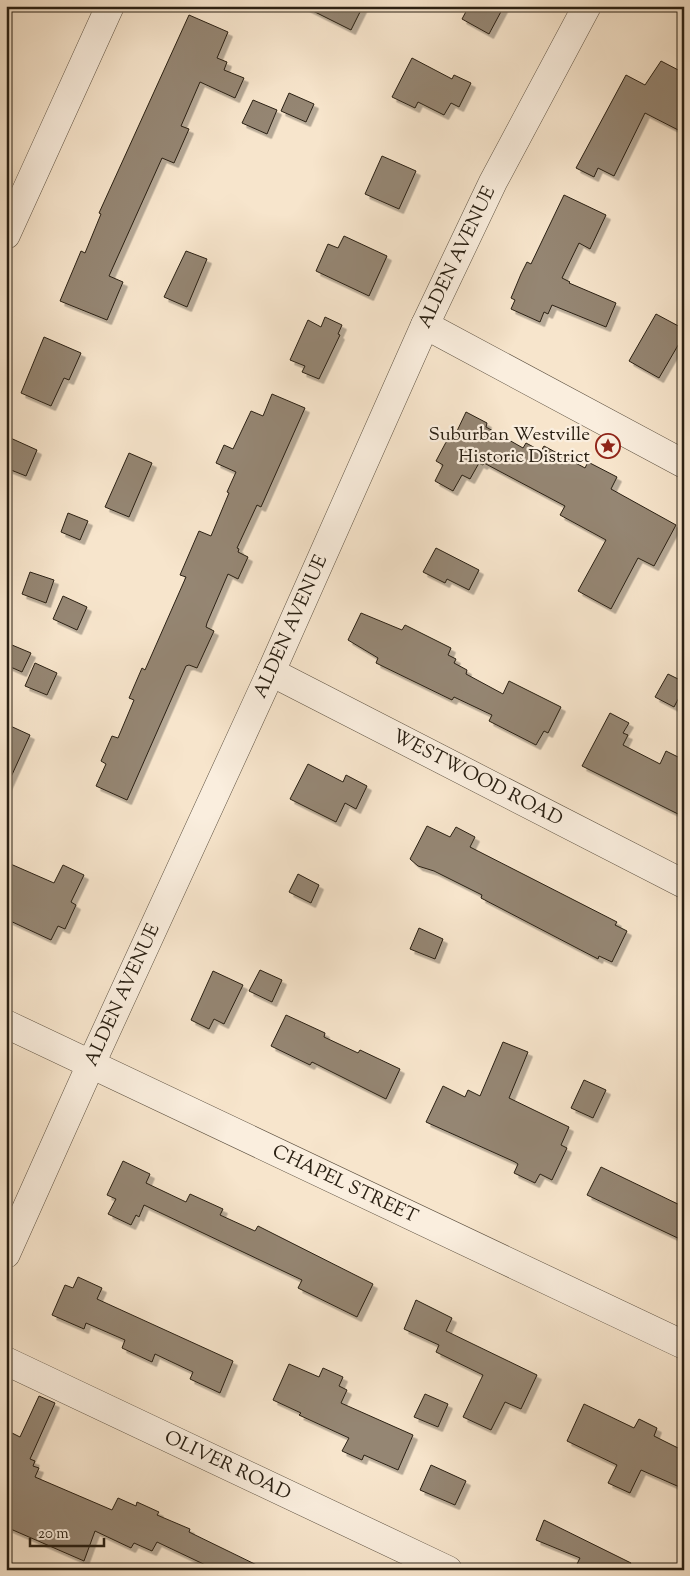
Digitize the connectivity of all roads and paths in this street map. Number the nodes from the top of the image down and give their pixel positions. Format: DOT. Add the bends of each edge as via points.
graph roads {
  1 [pos="110,6"];
  2 [pos="587,6"];
  3 [pos="6,236"];
  4 [pos="425,325"];
  5 [pos="684,464"];
  6 [pos="272,672"];
  7 [pos="684,884"];
  8 [pos="6,1024"];
  9 [pos="91,1064"];
  10 [pos="6,1254"];
  11 [pos="684,1345"];
  12 [pos="6,1361"];
  13 [pos="448,1570"];
  1 -- 3 [label="street"];
  2 -- 4 [label="street, ALDEN AVENUE" via="493,182"];
  4 -- 5 [label="street"];
  4 -- 6 [label="street, ALDEN AVENUE"];
  6 -- 7 [label="street, WESTWOOD ROAD"];
  6 -- 9 [label="street, ALDEN AVENUE"];
  8 -- 9 [label="street, CHAPEL STREET"];
  9 -- 10 [label="street, ALDEN AVENUE"];
  9 -- 11 [label="street, CHAPEL STREET"];
  12 -- 13 [label="street, OLIVER ROAD"];
}
